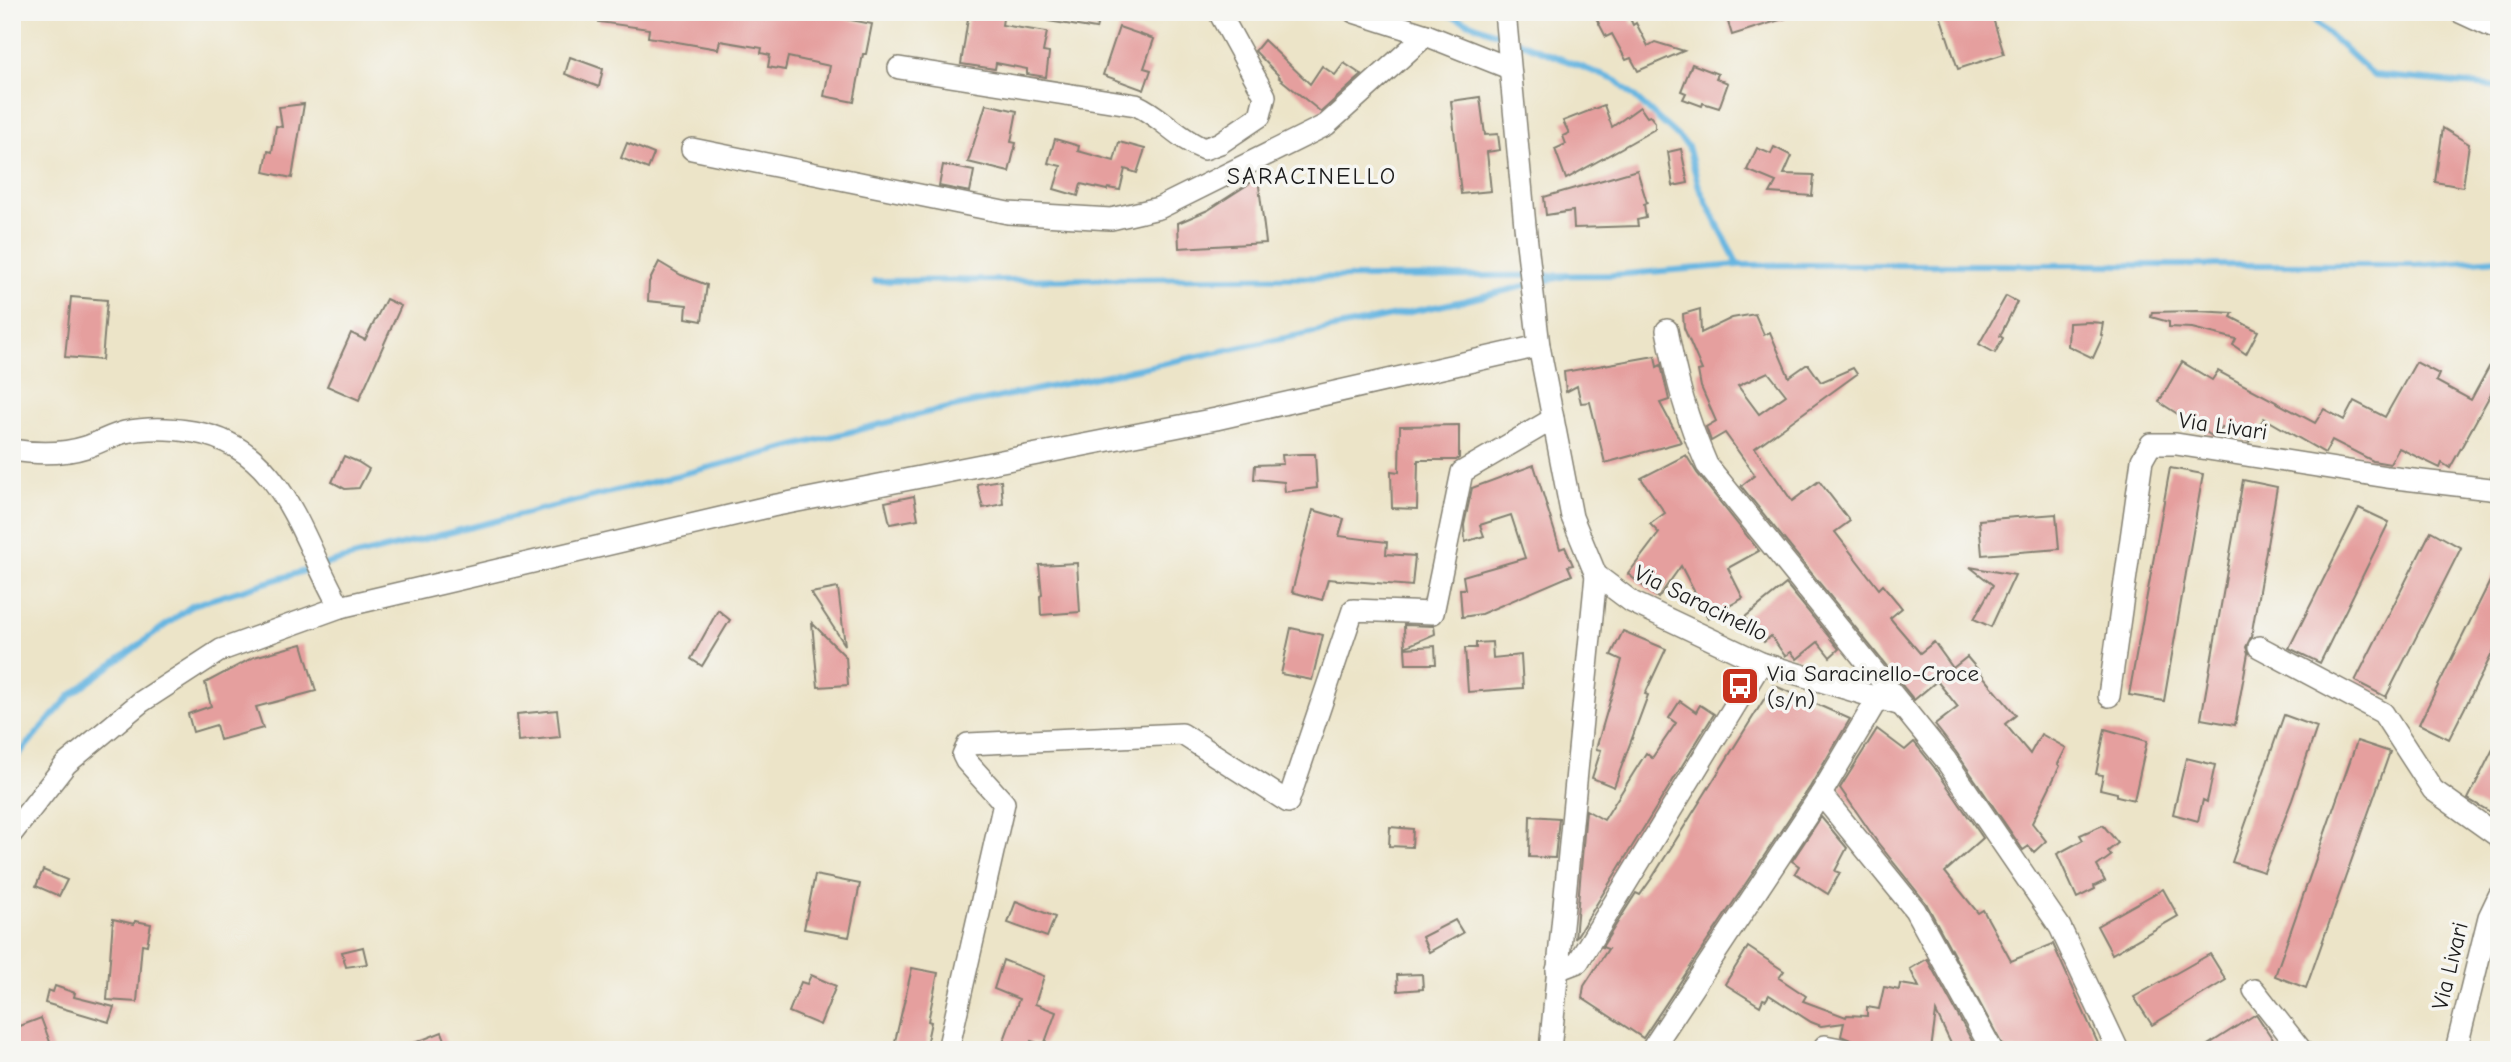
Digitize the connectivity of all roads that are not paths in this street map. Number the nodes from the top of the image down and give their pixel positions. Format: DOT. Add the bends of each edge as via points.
graph roads {
  1 [pos="1219,12"];
  2 [pos="1354,12"];
  3 [pos="1505,12"];
  4 [pos="2460,12"];
  5 [pos="2499,30"];
  6 [pos="1426,35"];
  7 [pos="1508,62"];
  8 [pos="899,68"];
  9 [pos="692,149"];
  10 [pos="1667,330"];
  11 [pos="1538,339"];
  12 [pos="1553,419"];
  13 [pos="12,450"];
  14 [pos="2499,490"];
  15 [pos="1596,575"];
  16 [pos="340,607"];
  17 [pos="2259,647"];
  18 [pos="1762,663"];
  19 [pos="2109,696"];
  20 [pos="1878,698"];
  21 [pos="1901,705"];
  22 [pos="1821,794"];
  23 [pos="12,833"];
  24 [pos="2499,837"];
  25 [pos="2499,896"];
  26 [pos="1557,970"];
  27 [pos="2254,990"];
  28 [pos="1652,1049"];
  29 [pos="948,1050"];
  30 [pos="1549,1050"];
  31 [pos="1992,1050"];
  32 [pos="2118,1050"];
  33 [pos="2301,1050"];
  34 [pos="2456,1050"];
  1 -- 8 [label="street" via="1265,96 1260,116 1204,149 1136,105"];
  2 -- 6 [label="street"];
  3 -- 7 [label="street"];
  4 -- 5 [label="street"];
  6 -- 7 [label="street"];
  6 -- 9 [label="street" via="1326,125 1159,208 1111,219 1008,213"];
  7 -- 11 [label="street"];
  10 -- 21 [label="street" via="1677,386 1707,466"];
  11 -- 12 [label="street"];
  11 -- 16 [label="street" via="1216,419 772,506"];
  12 -- 15 [label="street" via="1572,517"];
  12 -- 29 [label="street" via="1462,472 1433,613 1353,610 1288,802 1182,734 968,744 963,755 966,761 1004,803"];
  13 -- 16 [label="street" via="41,454 84,448 125,432 155,428 217,436 249,454 270,475"];
  14 -- 19 [label="street, Via Livari" via="2151,444 2142,460"];
  15 -- 18 [label="street, Via Saracinello" via="1632,602"];
  15 -- 26 [label="street"];
  16 -- 23 [label="street" via="221,650 141,702 66,764"];
  17 -- 24 [label="street" via="2383,713 2433,790"];
  18 -- 20 [label="street, Via Saracinello"];
  18 -- 26 [label="street" via="1578,962"];
  20 -- 21 [label="street, Via Saracinello"];
  20 -- 22 [label="street"];
  21 -- 32 [label="street" via="1945,760 2060,927"];
  22 -- 28 [label="street"];
  22 -- 31 [label="street" via="1915,909"];
  25 -- 34 [label="street, Via Livari" via="2489,917"];
  26 -- 30 [label="street"];
  27 -- 33 [label="street"];
}
